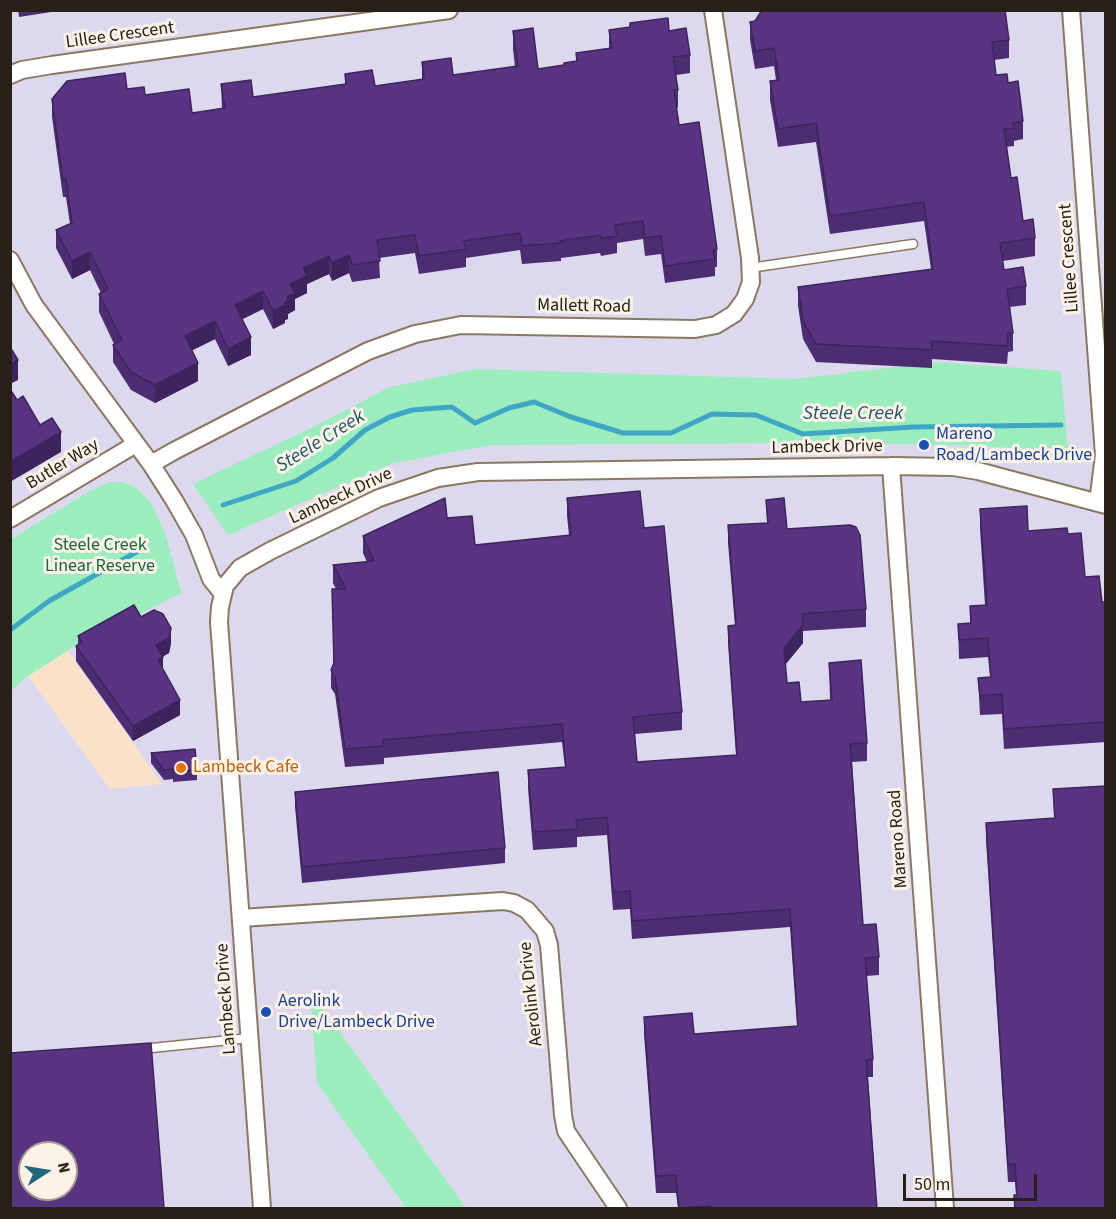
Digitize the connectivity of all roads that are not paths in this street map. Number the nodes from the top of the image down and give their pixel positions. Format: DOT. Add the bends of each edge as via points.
graph roads {
  1 [pos="449,10"];
  2 [pos="713,10"];
  3 [pos="1071,10"];
  4 [pos="10,75"];
  5 [pos="913,244"];
  6 [pos="10,260"];
  7 [pos="750,268"];
  8 [pos="136,444"];
  9 [pos="151,464"];
  10 [pos="891,466"];
  11 [pos="1102,504"];
  12 [pos="10,519"];
  13 [pos="223,594"];
  14 [pos="241,918"];
  15 [pos="249,1038"];
  16 [pos="129,1051"];
  17 [pos="262,1209"];
  18 [pos="618,1209"];
  19 [pos="945,1209"];
  1 -- 4 [label="street, Lillee Crescent" via="52,65"];
  2 -- 7 [label="street, Mallett Road"];
  3 -- 11 [label="street, Lillee Crescent" via="1104,455"];
  5 -- 7 [label="lane"];
  6 -- 8 [label="street" via="34,304"];
  7 -- 9 [label="street, Mallett Road" via="745,299 734,314 716,325 695,329 461,325 415,334 368,351"];
  8 -- 9 [label="street"];
  8 -- 12 [label="street, Butler Way"];
  9 -- 13 [label="street" via="194,535 211,579"];
  10 -- 11 [label="street, Lambeck Drive" via="978,471"];
  10 -- 13 [label="street, Lambeck Drive" via="508,471 446,476 379,498 270,551 240,568"];
  10 -- 19 [label="street, Mareno Road"];
  13 -- 14 [label="street, Lambeck Drive" via="219,622"];
  14 -- 15 [label="street, Lambeck Drive"];
  14 -- 18 [label="street, Aerolink Drive" via="496,901 514,903 527,910 544,931 549,945 566,1131"];
  15 -- 16 [label="lane"];
  15 -- 17 [label="street, Lambeck Drive"];
}
